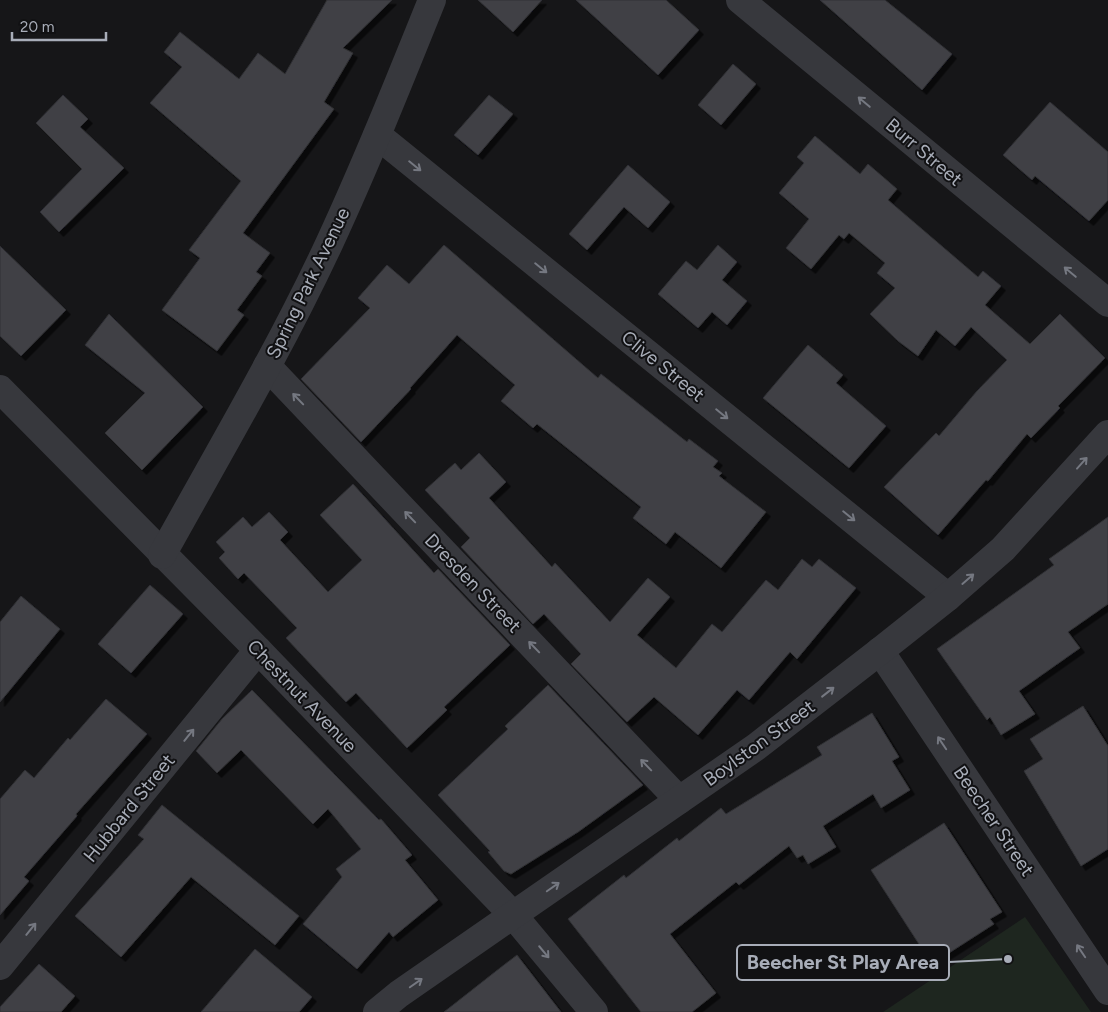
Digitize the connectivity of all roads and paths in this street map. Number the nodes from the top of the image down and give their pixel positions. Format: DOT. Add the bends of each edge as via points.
graph roads {
  1 [pos="432,0"];
  2 [pos="740,0"];
  3 [pos="377,135"];
  4 [pos="1108,303"];
  5 [pos="267,366"];
  6 [pos="0,390"];
  7 [pos="1108,434"];
  8 [pos="162,555"];
  9 [pos="948,596"];
  10 [pos="258,650"];
  11 [pos="880,652"];
  12 [pos="679,800"];
  13 [pos="513,914"];
  14 [pos="0,966"];
  15 [pos="1108,992"];
  16 [pos="377,1012"];
  17 [pos="594,1012"];
  1 -- 3 [label="street, Spring Park Avenue"];
  4 -- 2 [label="street, Burr Street, one-way"];
  3 -- 5 [label="street, Spring Park Avenue" via="328,245"];
  3 -- 9 [label="street, Clive Street, one-way"];
  5 -- 8 [label="street, Spring Park Avenue"];
  12 -- 5 [label="street, Dresden Street, one-way"];
  6 -- 8 [label="street, Chestnut Avenue"];
  9 -- 7 [label="street, Boylston Street, one-way" via="1003,549"];
  8 -- 10 [label="street, Chestnut Avenue"];
  9 -- 11 [label="street, Boylston Street"];
  10 -- 13 [label="street, Chestnut Avenue"];
  14 -- 10 [label="street, Hubbard Street, one-way"];
  12 -- 11 [label="street, Boylston Street, one-way" via="789,723"];
  15 -- 11 [label="street, Beecher Street, one-way"];
  13 -- 12 [label="street, Boylston Street, one-way"];
  16 -- 13 [label="street, Boylston Street, one-way"];
  13 -- 17 [label="street, Chestnut Avenue, one-way"];
}
